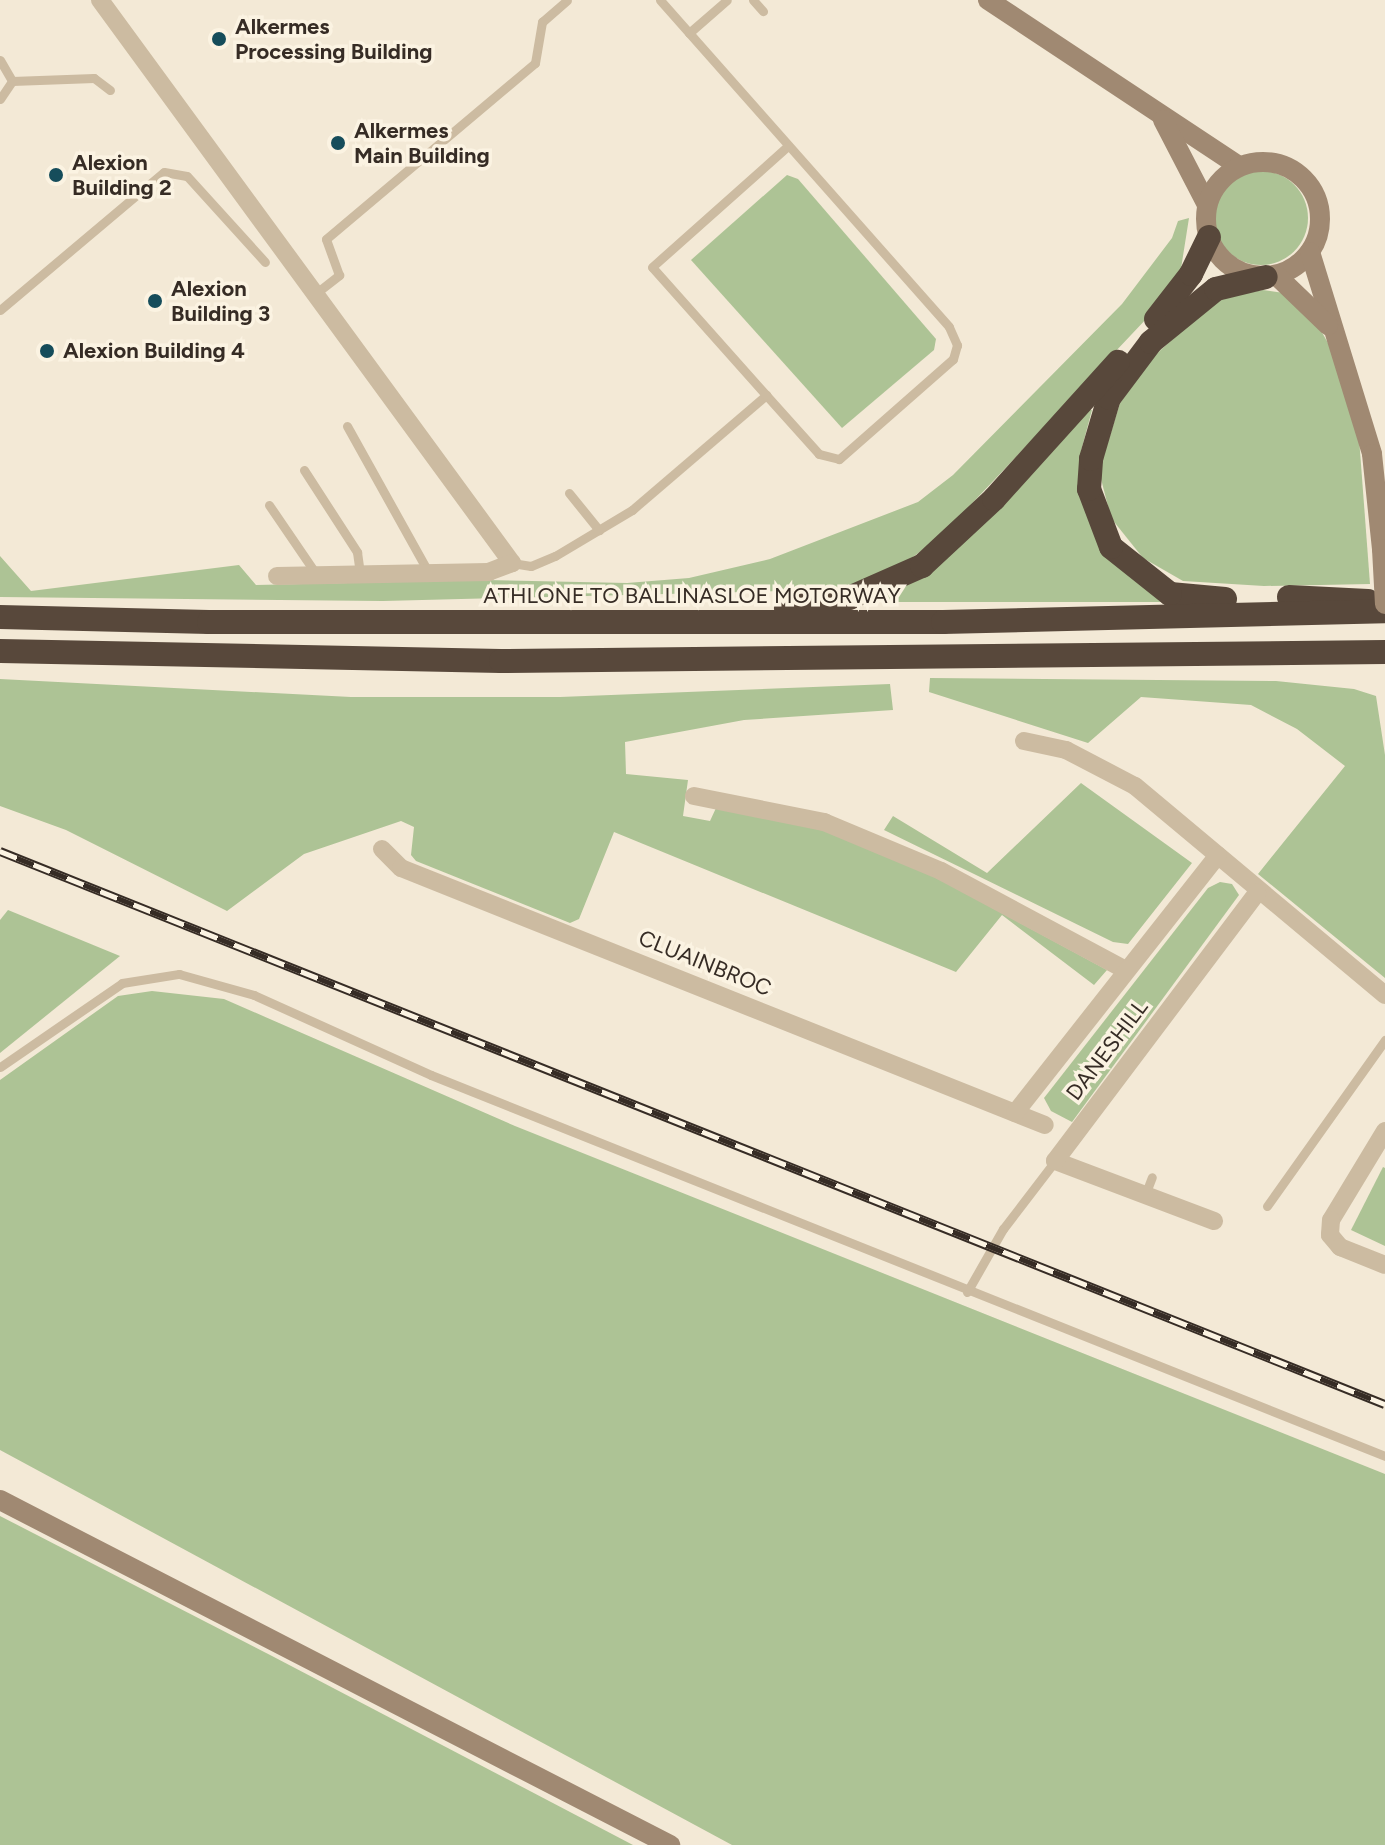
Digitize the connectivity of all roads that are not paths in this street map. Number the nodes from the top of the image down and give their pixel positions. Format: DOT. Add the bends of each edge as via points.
graph roads {
  1 [pos="100,0"];
  2 [pos="567,0"];
  3 [pos="660,0"];
  4 [pos="727,0"];
  5 [pos="753,0"];
  6 [pos="988,0"];
  7 [pos="763,11"];
  8 [pos="689,33"];
  9 [pos="0,60"];
  10 [pos="12,81"];
  11 [pos="110,90"];
  12 [pos="0,99"];
  13 [pos="1163,120"];
  14 [pos="788,146"];
  15 [pos="1239,166"];
  16 [pos="1207,205"];
  17 [pos="1209,237"];
  18 [pos="1310,252"];
  19 [pos="265,262"];
  20 [pos="1271,276"];
  21 [pos="315,294"];
  22 [pos="0,310"];
  23 [pos="1333,332"];
  24 [pos="766,395"];
  25 [pos="347,426"];
  26 [pos="304,470"];
  27 [pos="569,493"];
  28 [pos="269,505"];
  29 [pos="599,530"];
  30 [pos="512,563"];
  31 [pos="427,570"];
  32 [pos="360,573"];
  33 [pos="316,574"];
  34 [pos="277,576"];
  35 [pos="1385,604"];
  36 [pos="1385,611"];
  37 [pos="0,617"];
  38 [pos="717,619"];
  39 [pos="0,651"];
  40 [pos="1385,652"];
  41 [pos="1024,741"];
  42 [pos="694,796"];
  43 [pos="382,849"];
  44 [pos="1218,855"];
  45 [pos="1257,893"];
  46 [pos="1126,970"];
  47 [pos="1385,995"];
  48 [pos="1385,1040"];
  49 [pos="0,1067"];
  50 [pos="1015,1113"];
  51 [pos="1045,1125"];
  52 [pos="1385,1131"];
  53 [pos="1055,1161"];
  54 [pos="1267,1206"];
  55 [pos="1214,1221"];
  56 [pos="1385,1265"];
  57 [pos="967,1292"];
  58 [pos="1385,1456"];
  59 [pos="0,1500"];
  60 [pos="670,1845"];
  1 -- 21 [label="street"];
  2 -- 21 [label="lane" via="542,22 535,63 326,239 339,275"];
  3 -- 8 [label="lane"];
  4 -- 8 [label="lane"];
  5 -- 7 [label="lane"];
  6 -- 13 [label="main road"];
  8 -- 14 [label="lane"];
  9 -- 10 [label="lane"];
  10 -- 11 [label="lane" via="94,78"];
  10 -- 12 [label="lane"];
  13 -- 15 [label="main road"];
  13 -- 16 [label="main road"];
  14 -- 24 [label="lane" via="652,267"];
  14 -- 24 [label="lane" via="949,327 957,345 953,359 839,459 819,454"];
  15 -- 16 [label="main road" via="1215,187"];
  15 -- 18 [label="main road" via="1276,164 1306,181 1320,211 1319,235"];
  16 -- 17 [label="main road"];
  17 -- 20 [label="main road" via="1229,266"];
  17 -- 38 [label="highway" via="1191,274 1143,334 994,499 922,566 849,598"];
  18 -- 20 [label="main road"];
  18 -- 23 [label="main road"];
  19 -- 22 [label="lane" via="187,176 164,172"];
  20 -- 23 [label="main road"];
  20 -- 35 [label="highway" via="1216,289 1185,310 1126,371 1095,431 1089,489 1096,520 1111,547 1170,594 1198,599 1336,595"];
  21 -- 30 [label="street"];
  23 -- 35 [label="main road, bridge" via="1372,454"];
  24 -- 29 [label="lane" via="680,473"];
  25 -- 31 [label="lane"];
  26 -- 32 [label="lane" via="357,552"];
  27 -- 29 [label="lane"];
  28 -- 33 [label="lane"];
  29 -- 30 [label="lane" via="531,566"];
  30 -- 31 [label="street" via="489,572"];
  31 -- 32 [label="street"];
  32 -- 33 [label="street"];
  33 -- 34 [label="street"];
  36 -- 38 [label="highway, ATHLONE TO BALLINASLOE MOTORWAY" via="943,622"];
  37 -- 38 [label="highway, ATHLONE TO BALLINASLOE MOTORWAY" via="254,622"];
  39 -- 40 [label="highway" via="472,661"];
  41 -- 44 [label="street" via="1066,750 1100,765 1171,813"];
  42 -- 46 [label="street" via="824,822 941,871"];
  43 -- 50 [label="street, CLUAINBROC" via="401,868"];
  44 -- 45 [label="street"];
  44 -- 46 [label="street"];
  45 -- 47 [label="street"];
  45 -- 53 [label="street, DANESHILL"];
  46 -- 50 [label="street"];
  48 -- 54 [label="lane"];
  49 -- 57 [label="lane" via="122,983 179,974 254,995 431,1075"];
  50 -- 51 [label="street, CLUAINBROC"];
  52 -- 56 [label="street" via="1331,1220 1330,1235 1340,1247"];
  53 -- 55 [label="street" via="1149,1186"];
  53 -- 57 [label="lane" via="1003,1229"];
  57 -- 58 [label="lane"];
  59 -- 60 [label="main road"];
}
